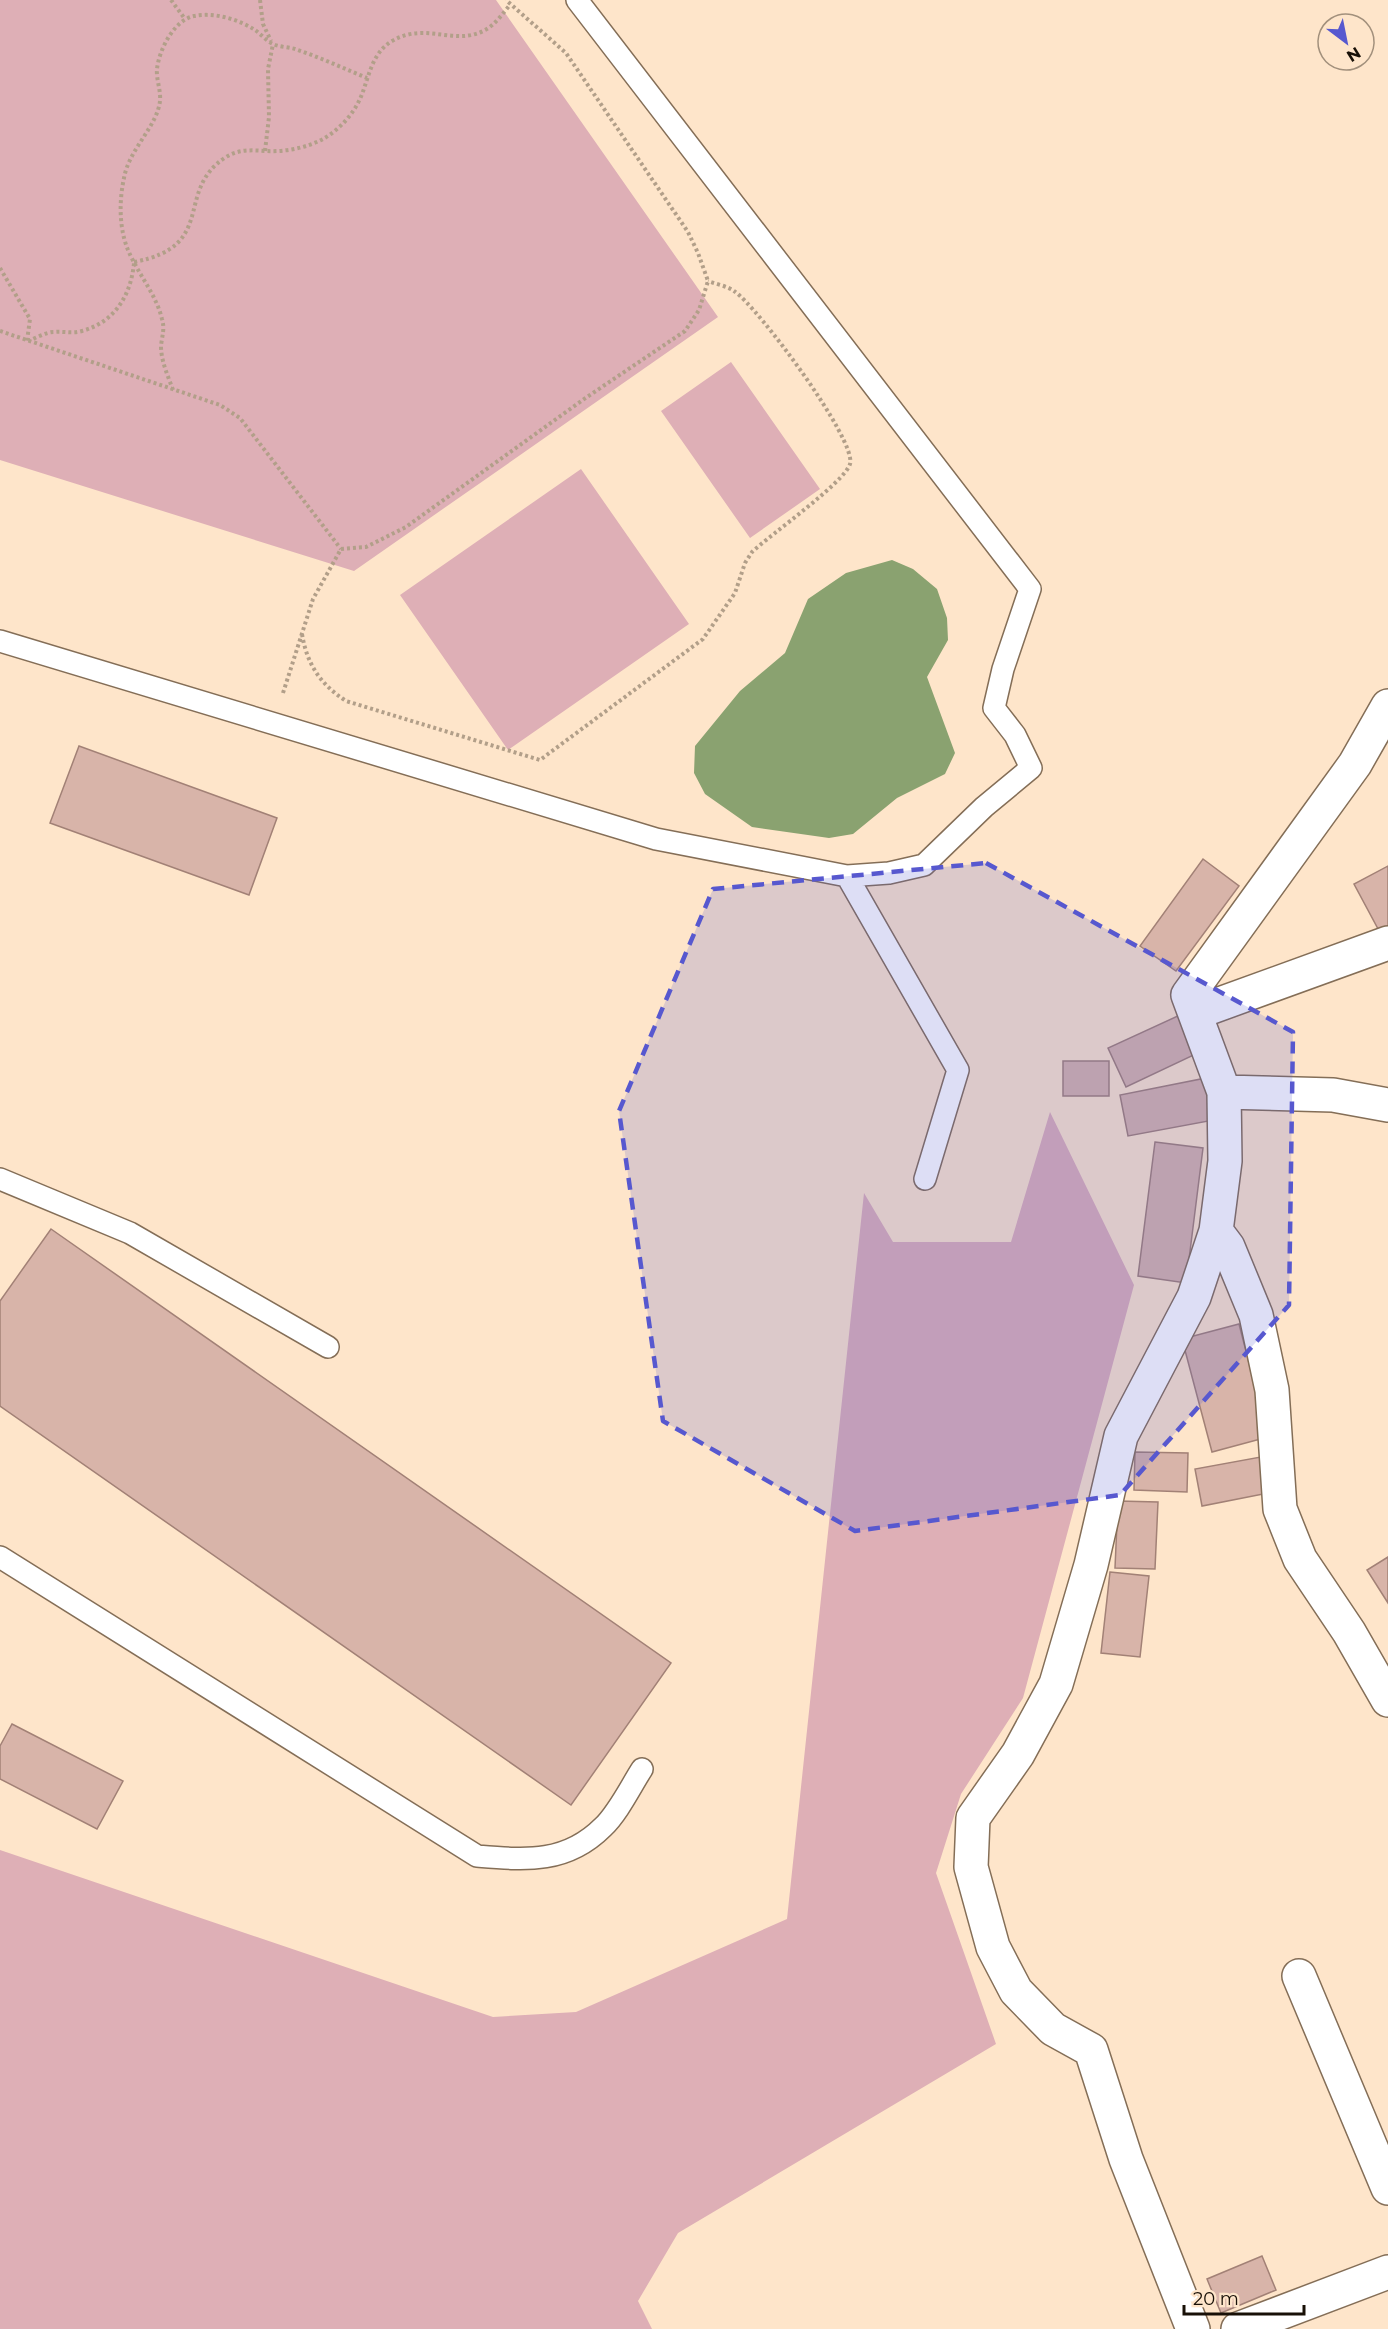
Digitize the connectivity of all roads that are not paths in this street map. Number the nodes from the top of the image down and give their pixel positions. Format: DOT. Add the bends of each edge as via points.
graph roads {
  1 [pos="577,0"];
  2 [pos="0,640"];
  3 [pos="1388,706"];
  4 [pos="847,876"];
  5 [pos="1388,943"];
  6 [pos="1195,1013"];
  7 [pos="1224,1092"];
  8 [pos="1388,1105"];
  9 [pos="0,1179"];
  10 [pos="925,1179"];
  11 [pos="1216,1231"];
  12 [pos="328,1347"];
  13 [pos="0,1557"];
  14 [pos="1388,1700"];
  15 [pos="642,1769"];
  16 [pos="1299,1976"];
  17 [pos="1388,2188"];
  18 [pos="1388,2272"];
  19 [pos="1193,2329"];
  20 [pos="1238,2329"];
  1 -- 4 [label="lane" via="1030,589 994,708 1015,735 1031,768 924,865"];
  2 -- 4 [label="lane" via="656,839"];
  3 -- 6 [label="street" via="1355,764 1188,995"];
  4 -- 10 [label="lane" via="958,1070"];
  5 -- 6 [label="street"];
  6 -- 7 [label="street"];
  7 -- 8 [label="street" via="1333,1095"];
  7 -- 11 [label="street" via="1225,1161"];
  9 -- 12 [label="lane" via="129,1233"];
  11 -- 14 [label="street" via="1228,1247 1256,1315 1272,1390 1280,1509 1300,1558"];
  11 -- 19 [label="street" via="1194,1298 1120,1436 1092,1565 1056,1684 1018,1754 973,1818 970,1867 993,1947 1016,1991 1053,2029 1090,2050 1126,2158"];
  13 -- 15 [label="lane" via="477,1856 527,1860 576,1849 605,1826"];
  16 -- 17 [label="street"];
  18 -- 20 [label="street"];
}
